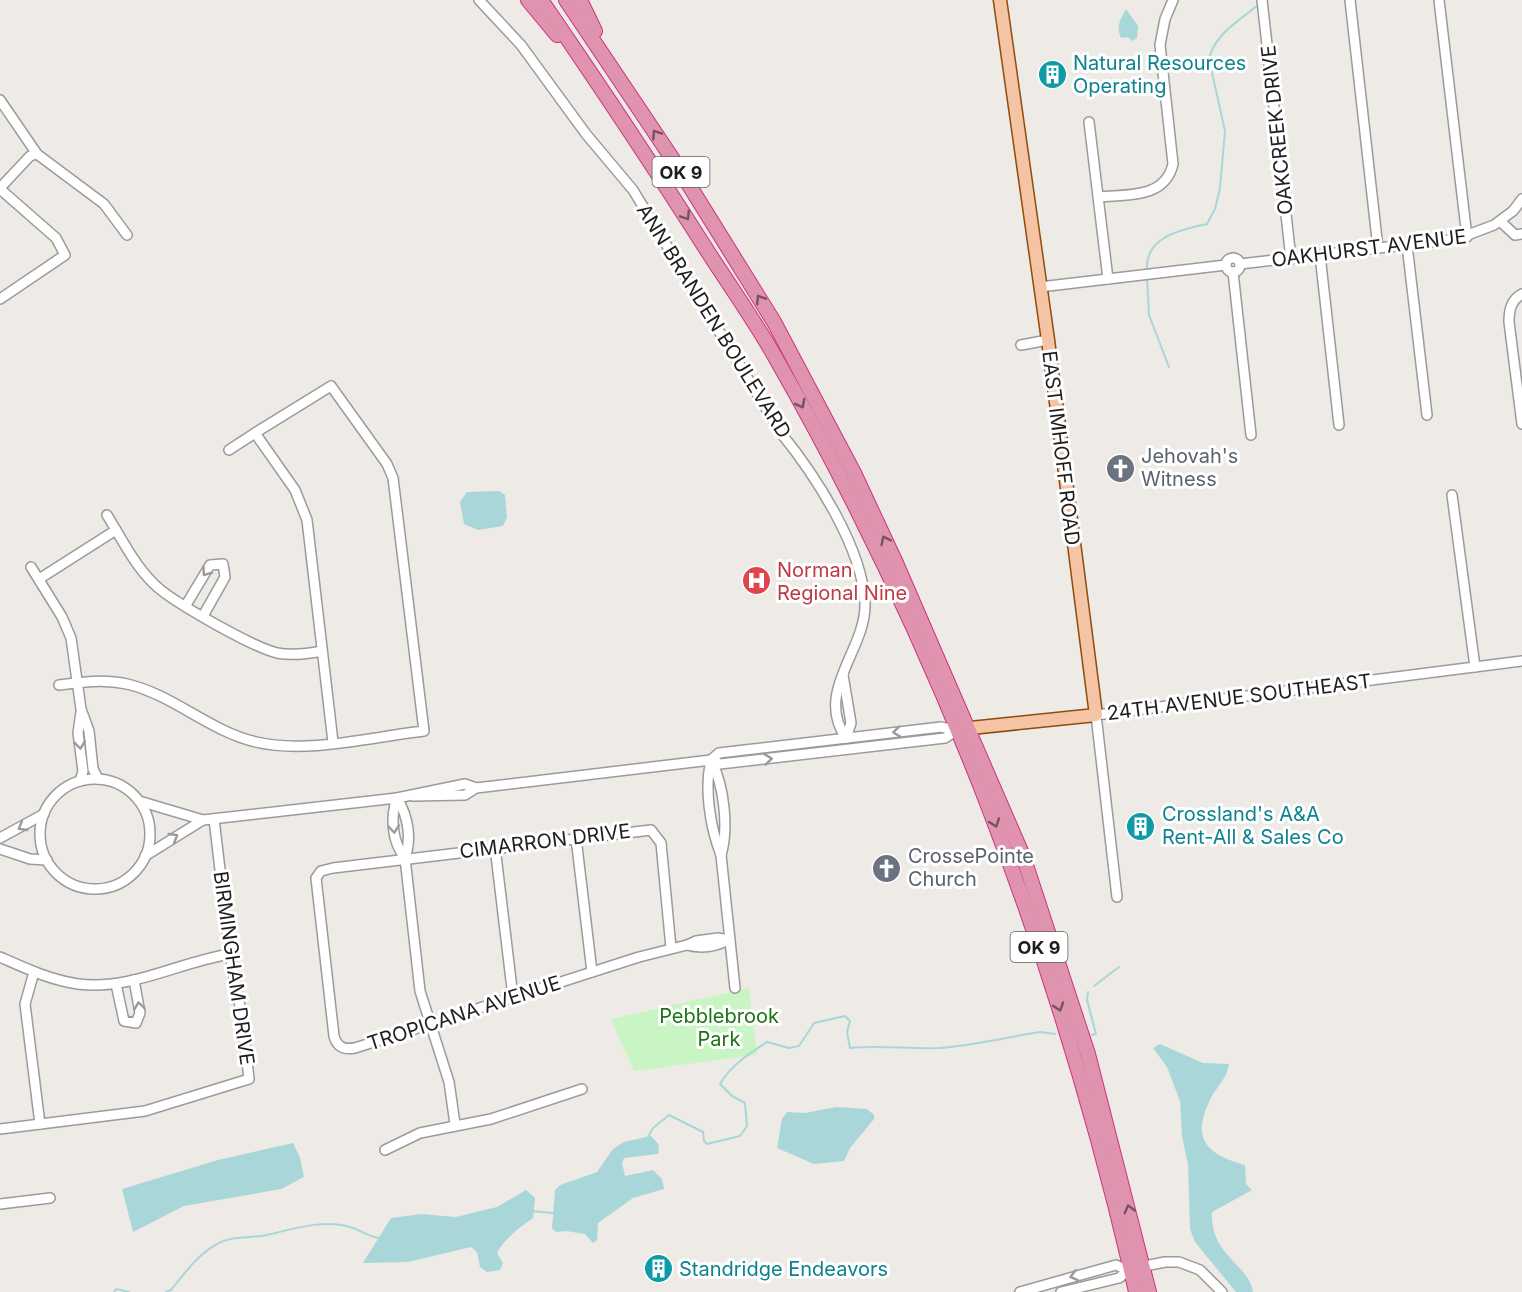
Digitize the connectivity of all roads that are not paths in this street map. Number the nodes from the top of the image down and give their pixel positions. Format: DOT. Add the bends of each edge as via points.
graph roads {
  1 [pos="479,0"];
  2 [pos="528,0"];
  3 [pos="541,0"];
  4 [pos="566,0"];
  5 [pos="580,0"];
  6 [pos="1000,0"];
  7 [pos="1173,0"];
  8 [pos="1350,0"];
  9 [pos="1439,0"];
  10 [pos="1263,3"];
  11 [pos="611,67"];
  12 [pos="596,80"];
  13 [pos="0,100"];
  14 [pos="1089,122"];
  15 [pos="37,154"];
  16 [pos="0,188"];
  17 [pos="1098,197"];
  18 [pos="1522,199"];
  19 [pos="1500,221"];
  20 [pos="1522,234"];
  21 [pos="127,235"];
  22 [pos="1467,237"];
  23 [pos="1407,245"];
  24 [pos="1378,249"];
  25 [pos="1320,255"];
  26 [pos="1291,259"];
  27 [pos="1233,267"];
  28 [pos="1108,279"];
  29 [pos="1040,287"];
  30 [pos="1522,294"];
  31 [pos="0,299"];
  32 [pos="1048,340"];
  33 [pos="1021,345"];
  34 [pos="1520,392"];
  35 [pos="1427,415"];
  36 [pos="1522,424"];
  37 [pos="1339,425"];
  38 [pos="255,433"];
  39 [pos="1251,435"];
  40 [pos="229,450"];
  41 [pos="1452,495"];
  42 [pos="107,515"];
  43 [pos="116,530"];
  44 [pos="31,567"];
  45 [pos="39,579"];
  46 [pos="186,606"];
  47 [pos="203,616"];
  48 [pos="322,651"];
  49 [pos="1522,661"];
  50 [pos="1475,667"];
  51 [pos="843,675"];
  52 [pos="78,682"];
  53 [pos="59,685"];
  54 [pos="81,709"];
  55 [pos="1096,714"];
  56 [pos="960,729"];
  57 [pos="846,738"];
  58 [pos="333,742"];
  59 [pos="711,760"];
  60 [pos="98,779"];
  61 [pos="80,781"];
  62 [pos="397,798"];
  63 [pos="139,801"];
  64 [pos="44,814"];
  65 [pos="214,819"];
  66 [pos="203,820"];
  67 [pos="0,838"];
  68 [pos="576,838"];
  69 [pos="495,847"];
  70 [pos="0,849"];
  71 [pos="145,856"];
  72 [pos="405,858"];
  73 [pos="47,860"];
  74 [pos="318,874"];
  75 [pos="1117,897"];
  76 [pos="728,940"];
  77 [pos="671,948"];
  78 [pos="230,954"];
  79 [pos="0,957"];
  80 [pos="34,972"];
  81 [pos="592,972"];
  82 [pos="134,980"];
  83 [pos="116,984"];
  84 [pos="735,988"];
  85 [pos="513,997"];
  86 [pos="430,1023"];
  87 [pos="582,1089"];
  88 [pos="40,1124"];
  89 [pos="455,1124"];
  90 [pos="0,1129"];
  91 [pos="385,1150"];
  92 [pos="50,1198"];
  93 [pos="0,1204"];
  94 [pos="1134,1268"];
  95 [pos="1020,1292"];
  96 [pos="1061,1292"];
  97 [pos="1136,1292"];
  98 [pos="1149,1292"];
  99 [pos="1222,1292"];
  1 -- 51 [label="street, ANN BRANDEN BOULEVARD" via="521,45 633,190 781,433 822,491 864,585 863,618"];
  2 -- 12 [label="highway"];
  3 -- 12 [label="highway, OK 9"];
  4 -- 11 [label="highway, OK 9"];
  5 -- 11 [label="highway"];
  6 -- 29 [label="main road, EAST IMHOFF ROAD"];
  7 -- 17 [label="street" via="1160,45 1171,174 1167,182 1151,192"];
  8 -- 24 [label="street"];
  9 -- 22 [label="street"];
  10 -- 26 [label="street, OAKCREEK DRIVE"];
  56 -- 11 [label="highway, OK 9, one-way" via="863,493 789,349 691,187"];
  12 -- 56 [label="highway, OK 9, one-way" via="773,353 910,619"];
  13 -- 15 [label="street"];
  14 -- 17 [label="street"];
  15 -- 16 [label="street" via="30,156"];
  15 -- 21 [label="street" via="104,204"];
  16 -- 31 [label="street" via="56,238 65,255"];
  17 -- 28 [label="street"];
  18 -- 19 [label="street, OAKHURST AVENUE"];
  19 -- 20 [label="street" via="1515,235"];
  19 -- 22 [label="street, OAKHURST AVENUE"];
  22 -- 23 [label="street, OAKHURST AVENUE"];
  23 -- 24 [label="street, OAKHURST AVENUE"];
  23 -- 35 [label="street"];
  24 -- 25 [label="street, OAKHURST AVENUE"];
  25 -- 26 [label="street, OAKHURST AVENUE"];
  25 -- 37 [label="street"];
  26 -- 27 [label="street, OAKHURST AVENUE"];
  27 -- 28 [label="street, OAKHURST AVENUE"];
  27 -- 39 [label="street"];
  28 -- 29 [label="street, OAKHURST AVENUE"];
  29 -- 32 [label="main road, EAST IMHOFF ROAD"];
  30 -- 34 [label="street" via="1509,314"];
  32 -- 33 [label="street"];
  32 -- 55 [label="main road, EAST IMHOFF ROAD"];
  34 -- 36 [label="street"];
  38 -- 40 [label="street"];
  38 -- 48 [label="street" via="296,490 307,520"];
  38 -- 58 [label="street" via="331,386 393,478 424,731"];
  41 -- 50 [label="street"];
  42 -- 43 [label="street"];
  43 -- 45 [label="street"];
  43 -- 46 [label="street" via="151,581"];
  44 -- 45 [label="street"];
  45 -- 52 [label="street" via="67,629"];
  46 -- 47 [label="street"];
  47 -- 46 [label="street, one-way" via="225,577 223,564 210,565"];
  47 -- 48 [label="street" via="276,652"];
  48 -- 58 [label="street"];
  49 -- 50 [label="street, 24TH AVENUE SOUTHEAST"];
  50 -- 55 [label="street, 24TH AVENUE SOUTHEAST"];
  51 -- 57 [label="street, ANN BRANDEN BOULEVARD" via="851,723"];
  51 -- 57 [label="street, ANN BRANDEN BOULEVARD" via="835,708 836,724"];
  52 -- 53 [label="street"];
  52 -- 54 [label="street"];
  52 -- 58 [label="street" via="117,682 144,689 225,732 258,743 294,747"];
  54 -- 60 [label="street"];
  54 -- 61 [label="street, one-way"];
  55 -- 56 [label="main road, 24TH AVENUE SOUTHEAST"];
  55 -- 75 [label="street, EAST IMHOFF ROAD"];
  56 -- 57 [label="street, 24TH AVENUE SOUTHEAST, one-way" via="941,727"];
  59 -- 56 [label="street, 24TH AVENUE SOUTHEAST, one-way" via="720,764 945,738"];
  56 -- 94 [label="highway, OK 9" via="1063,1021"];
  57 -- 59 [label="street, 24TH AVENUE SOUTHEAST" via="719,753"];
  59 -- 62 [label="street, 24TH AVENUE SOUTHEAST" via="476,788 465,795"];
  59 -- 76 [label="street" via="707,775 715,839 721,855"];
  60 -- 61 [label="street, 24TH AVENUE SOUTHEAST"];
  60 -- 63 [label="street, 24TH AVENUE SOUTHEAST" via="120,785"];
  61 -- 64 [label="street, 24TH AVENUE SOUTHEAST" via="59,792"];
  62 -- 65 [label="street, 24TH AVENUE SOUTHEAST"];
  62 -- 72 [label="street" via="392,810 397,848"];
  63 -- 66 [label="street, 24TH AVENUE SOUTHEAST"];
  63 -- 71 [label="street" via="150,832"];
  64 -- 67 [label="street, 24TH AVENUE SOUTHEAST, one-way"];
  64 -- 73 [label="street" via="40,835"];
  65 -- 66 [label="street, 24TH AVENUE SOUTHEAST"];
  65 -- 78 [label="street, BIRMINGHAM DRIVE"];
  71 -- 66 [label="street, 24TH AVENUE SOUTHEAST, one-way"];
  68 -- 69 [label="street, CIMARRON DRIVE"];
  68 -- 77 [label="street, CIMARRON DRIVE" via="646,829 654,832 661,843"];
  68 -- 81 [label="street"];
  69 -- 72 [label="street, CIMARRON DRIVE"];
  69 -- 85 [label="street"];
  70 -- 73 [label="street"];
  71 -- 73 [label="street, 24TH AVENUE SOUTHEAST" via="128,878 101,889 72,884 58,875"];
  72 -- 74 [label="street, CIMARRON DRIVE" via="333,868"];
  72 -- 86 [label="street" via="418,976"];
  74 -- 86 [label="street, TROPICANA AVENUE" via="316,893 338,1045 355,1048"];
  76 -- 77 [label="street, TROPICANA AVENUE" via="696,941"];
  76 -- 84 [label="street"];
  77 -- 81 [label="street, TROPICANA AVENUE"];
  78 -- 82 [label="street" via="199,959"];
  78 -- 88 [label="street, BIRMINGHAM DRIVE" via="249,1079 145,1111"];
  79 -- 80 [label="street"];
  80 -- 83 [label="street" via="79,984"];
  80 -- 88 [label="street" via="25,1004"];
  81 -- 85 [label="street, TROPICANA AVENUE"];
  82 -- 83 [label="street"];
  83 -- 82 [label="street, one-way" via="124,1021 136,1023 140,1013"];
  85 -- 86 [label="street, TROPICANA AVENUE"];
  86 -- 89 [label="street" via="450,1082"];
  87 -- 89 [label="street" via="491,1119"];
  88 -- 90 [label="street, BIRMINGHAM DRIVE"];
  89 -- 91 [label="street" via="420,1133"];
  92 -- 93 [label="street"];
  94 -- 95 [label="street, one-way" via="1116,1265"];
  94 -- 96 [label="street" via="1119,1278"];
  94 -- 97 [label="highway, OK 9"];
  94 -- 98 [label="highway, OK 9"];
  94 -- 99 [label="street" via="1165,1262 1190,1265 1208,1276"];
}
